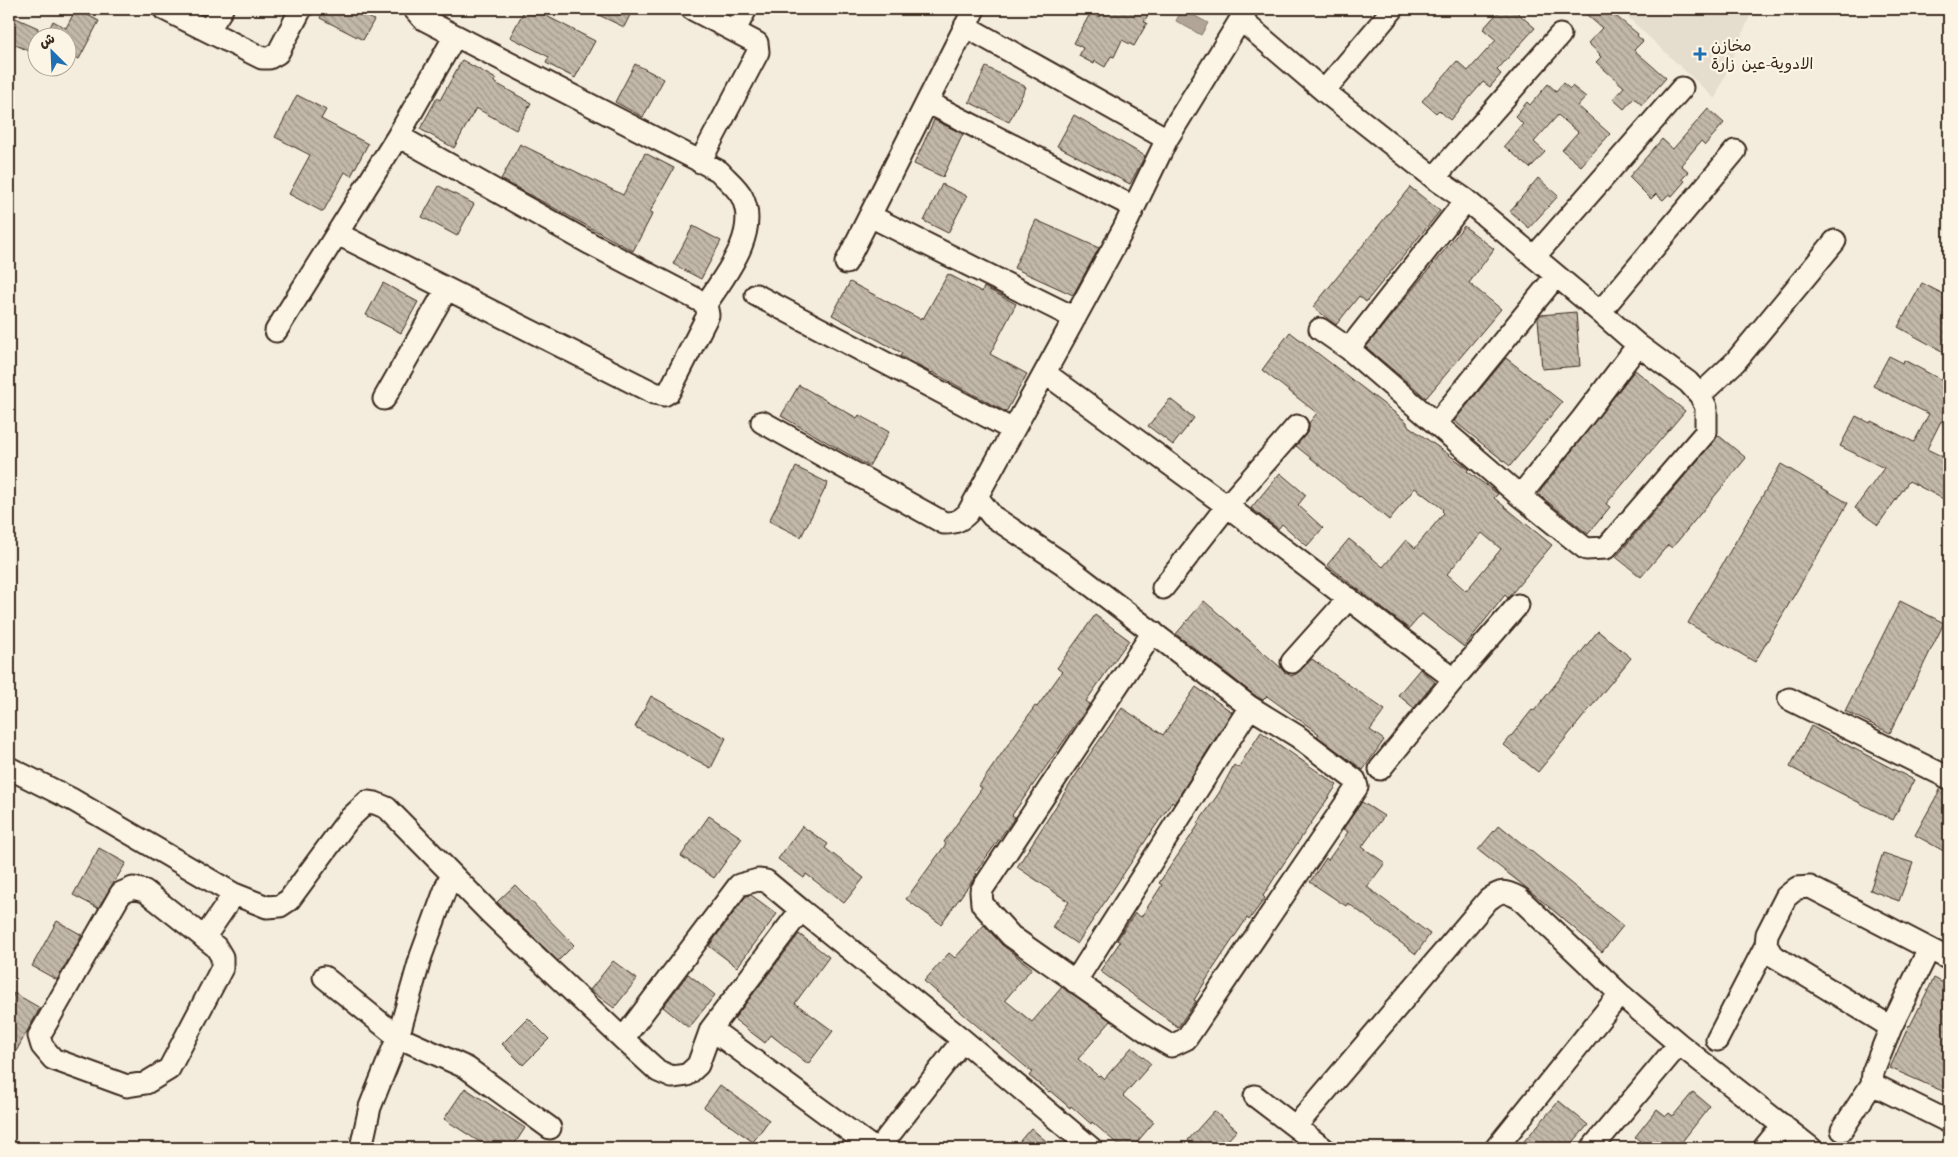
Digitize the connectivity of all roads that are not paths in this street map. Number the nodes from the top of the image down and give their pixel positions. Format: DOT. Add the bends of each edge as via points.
graph roads {
  1 [pos="164,9"];
  2 [pos="222,9"];
  3 [pos="301,9"];
  4 [pos="414,9"];
  5 [pos="692,9"];
  6 [pos="746,9"];
  7 [pos="1393,9"];
  8 [pos="1244,14"];
  9 [pos="970,18"];
  10 [pos="735,30"];
  11 [pos="208,32"];
  12 [pos="1560,35"];
  13 [pos="455,36"];
  14 [pos="1682,88"];
  15 [pos="1324,90"];
  16 [pos="927,102"];
  17 [pos="398,136"];
  18 [pos="1167,140"];
  19 [pos="1735,151"];
  20 [pos="700,162"];
  21 [pos="1434,178"];
  22 [pos="1466,200"];
  23 [pos="1134,207"];
  24 [pos="870,216"];
  25 [pos="338,234"];
  26 [pos="1835,241"];
  27 [pos="1534,257"];
  28 [pos="846,263"];
  29 [pos="1556,276"];
  30 [pos="446,290"];
  31 [pos="756,295"];
  32 [pos="706,304"];
  33 [pos="1600,312"];
  34 [pos="1074,318"];
  35 [pos="1320,328"];
  36 [pos="276,331"];
  37 [pos="1638,346"];
  38 [pos="1349,350"];
  39 [pos="1045,373"];
  40 [pos="1700,395"];
  41 [pos="384,399"];
  42 [pos="762,422"];
  43 [pos="1436,424"];
  44 [pos="1297,426"];
  45 [pos="1013,430"];
  46 [pos="1520,496"];
  47 [pos="977,497"];
  48 [pos="1227,506"];
  49 [pos="1163,588"];
  50 [pos="1349,598"];
  51 [pos="1518,605"];
  52 [pos="1153,632"];
  53 [pos="1292,662"];
  54 [pos="1454,678"];
  55 [pos="1790,699"];
  56 [pos="1250,707"];
  57 [pos="9,768"];
  58 [pos="1380,769"];
  59 [pos="1949,778"];
  60 [pos="451,874"];
  61 [pos="234,894"];
  62 [pos="801,910"];
  63 [pos="204,938"];
  64 [pos="1766,945"];
  65 [pos="1929,949"];
  66 [pos="1949,959"];
  67 [pos="324,977"];
  68 [pos="1075,982"];
  69 [pos="1620,994"];
  70 [pos="1891,1027"];
  71 [pos="711,1030"];
  72 [pos="398,1037"];
  73 [pos="622,1038"];
  74 [pos="963,1040"];
  75 [pos="1717,1040"];
  76 [pos="1679,1044"];
  77 [pos="1872,1084"];
  78 [pos="1255,1096"];
  79 [pos="1949,1122"];
  80 [pos="1782,1125"];
  81 [pos="1296,1126"];
  82 [pos="550,1128"];
  83 [pos="1842,1130"];
  84 [pos="1319,1147"];
  85 [pos="360,1148"];
  86 [pos="873,1148"];
  87 [pos="879,1148"];
  88 [pos="1091,1148"];
  89 [pos="1496,1148"];
  90 [pos="1592,1148"];
  91 [pos="1764,1148"];
  92 [pos="1811,1148"];
  1 -- 11 [label="street"];
  2 -- 11 [label="street"];
  3 -- 11 [label="street" via="278,53 269,58 262,58"];
  4 -- 13 [label="street" via="423,19"];
  5 -- 10 [label="street"];
  6 -- 10 [label="street"];
  7 -- 15 [label="street"];
  8 -- 15 [label="street"];
  8 -- 18 [label="street"];
  9 -- 16 [label="street"];
  9 -- 18 [label="street"];
  10 -- 20 [label="street" via="757,43 758,52"];
  12 -- 21 [label="street"];
  13 -- 17 [label="street"];
  13 -- 20 [label="street"];
  14 -- 27 [label="street"];
  15 -- 21 [label="street"];
  16 -- 23 [label="street"];
  16 -- 24 [label="street"];
  17 -- 25 [label="street"];
  17 -- 32 [label="street" via="590,244"];
  18 -- 23 [label="street"];
  19 -- 33 [label="street"];
  20 -- 32 [label="street" via="718,171 741,196 747,217 740,252"];
  21 -- 22 [label="street"];
  22 -- 27 [label="street"];
  22 -- 38 [label="street"];
  23 -- 34 [label="street"];
  24 -- 28 [label="street"];
  24 -- 34 [label="street"];
  25 -- 30 [label="street"];
  25 -- 36 [label="street"];
  26 -- 40 [label="street" via="1735,362"];
  27 -- 29 [label="street"];
  29 -- 33 [label="street"];
  29 -- 43 [label="street"];
  30 -- 32 [label="street" via="659,395 670,392 708,316"];
  30 -- 41 [label="street"];
  31 -- 45 [label="street"];
  33 -- 37 [label="street"];
  34 -- 39 [label="street"];
  35 -- 38 [label="street"];
  37 -- 40 [label="street" via="1688,382"];
  37 -- 46 [label="street"];
  38 -- 43 [label="street"];
  39 -- 45 [label="street"];
  39 -- 48 [label="street"];
  40 -- 46 [label="street" via="1706,407 1706,432 1606,548 1586,549"];
  42 -- 47 [label="street" via="944,523 961,520"];
  43 -- 46 [label="street"];
  44 -- 48 [label="street"];
  45 -- 47 [label="street"];
  47 -- 52 [label="street" via="992,516 1062,563"];
  48 -- 49 [label="street"];
  48 -- 50 [label="street"];
  50 -- 53 [label="street"];
  50 -- 54 [label="street"];
  51 -- 54 [label="street"];
  52 -- 56 [label="street"];
  52 -- 68 [label="street" via="981,891 982,904 1011,936"];
  54 -- 58 [label="street"];
  55 -- 59 [label="street"];
  56 -- 68 [label="street"];
  56 -- 68 [label="street" via="1355,780 1357,787 1186,1039 1171,1046"];
  57 -- 61 [label="street" via="73,800"];
  60 -- 61 [label="street" via="387,808 367,802 348,820 289,900 280,906 267,907"];
  60 -- 72 [label="street" via="421,956"];
  60 -- 73 [label="street"];
  61 -- 63 [label="street"];
  62 -- 71 [label="street"];
  62 -- 73 [label="street" via="766,881 740,885"];
  62 -- 74 [label="street"];
  63 -- 63 [label="street" via="145,891 133,888 120,893 39,1036 42,1046 53,1059 127,1086 146,1083 169,1069 222,968 222,957 216,947"];
  64 -- 65 [label="street" via="1767,934 1786,897 1797,888 1810,886"];
  64 -- 70 [label="street" via="1772,954"];
  64 -- 75 [label="street"];
  65 -- 66 [label="street"];
  65 -- 70 [label="street"];
  67 -- 72 [label="street"];
  69 -- 76 [label="street"];
  69 -- 81 [label="street" via="1518,898 1508,892 1498,892"];
  69 -- 89 [label="street"];
  70 -- 77 [label="street" via="1873,1072"];
  71 -- 73 [label="street" via="698,1065 687,1075 672,1077 658,1071"];
  71 -- 86 [label="street"];
  72 -- 82 [label="street" via="467,1068"];
  72 -- 85 [label="street" via="370,1107"];
  74 -- 87 [label="street"];
  74 -- 88 [label="street"];
  76 -- 80 [label="street"];
  76 -- 90 [label="street"];
  77 -- 79 [label="street"];
  77 -- 83 [label="street"];
  78 -- 81 [label="street"];
  80 -- 91 [label="street"];
  80 -- 92 [label="street"];
  81 -- 84 [label="street"];
}
